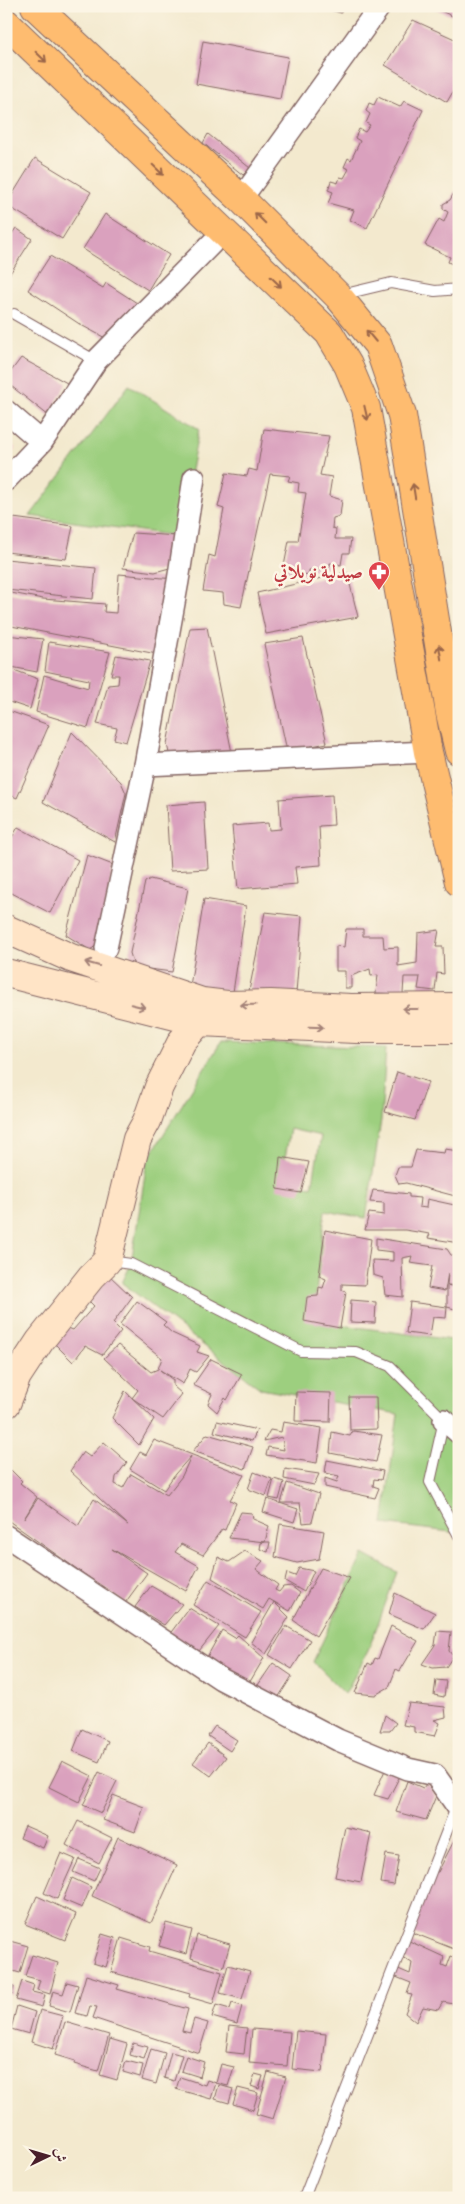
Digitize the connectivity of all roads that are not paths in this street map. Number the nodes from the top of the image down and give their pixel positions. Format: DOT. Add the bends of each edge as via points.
graph roads {
  1 [pos="35,6"];
  2 [pos="380,6"];
  3 [pos="6,23"];
  4 [pos="138,105"];
  5 [pos="116,130"];
  6 [pos="241,199"];
  7 [pos="223,232"];
  8 [pos="459,288"];
  9 [pos="338,296"];
  10 [pos="14,314"];
  11 [pos="96,361"];
  12 [pos="6,411"];
  13 [pos="42,442"];
  14 [pos="194,478"];
  15 [pos="6,480"];
  16 [pos="454,713"];
  17 [pos="459,751"];
  18 [pos="428,752"];
  19 [pos="145,765"];
  20 [pos="459,882"];
  21 [pos="6,929"];
  22 [pos="106,948"];
  23 [pos="6,973"];
  24 [pos="459,1007"];
  25 [pos="205,1012"];
  26 [pos="459,1029"];
  27 [pos="106,1261"];
  28 [pos="6,1404"];
  29 [pos="451,1427"];
  30 [pos="6,1536"];
  31 [pos="459,1536"];
  32 [pos="458,1806"];
  33 [pos="304,2198"];
  1 -- 4 [label="main road"];
  2 -- 6 [label="street"];
  3 -- 5 [label="main road, one-way"];
  4 -- 5 [label="main road"];
  4 -- 6 [label="main road"];
  5 -- 7 [label="main road, one-way"];
  9 -- 6 [label="main road, one-way"];
  7 -- 11 [label="street"];
  7 -- 18 [label="main road, one-way" via="329,333 348,365 366,408"];
  8 -- 9 [label="lane" via="434,291 392,283"];
  16 -- 9 [label="main road, one-way" via="402,416 378,345"];
  10 -- 11 [label="lane"];
  11 -- 13 [label="street"];
  12 -- 13 [label="street"];
  13 -- 15 [label="street"];
  14 -- 19 [label="street"];
  16 -- 17 [label="main road"];
  18 -- 19 [label="street"];
  18 -- 20 [label="main road"];
  19 -- 22 [label="street"];
  25 -- 21 [label="main road, one-way"];
  23 -- 25 [label="main road, one-way"];
  24 -- 25 [label="main road, one-way" via="351,1008 272,1004 227,1005"];
  25 -- 26 [label="main road, one-way" via="356,1028"];
  25 -- 27 [label="main road" via="182,1041 158,1087 147,1121 137,1139"];
  27 -- 28 [label="main road" via="40,1341 16,1376"];
  27 -- 29 [label="lane" via="131,1264 300,1351 356,1352 390,1366"];
  29 -- 31 [label="lane" via="430,1482"];
  30 -- 32 [label="street" via="221,1678 338,1740 408,1769 435,1775"];
  32 -- 33 [label="lane"];
}
